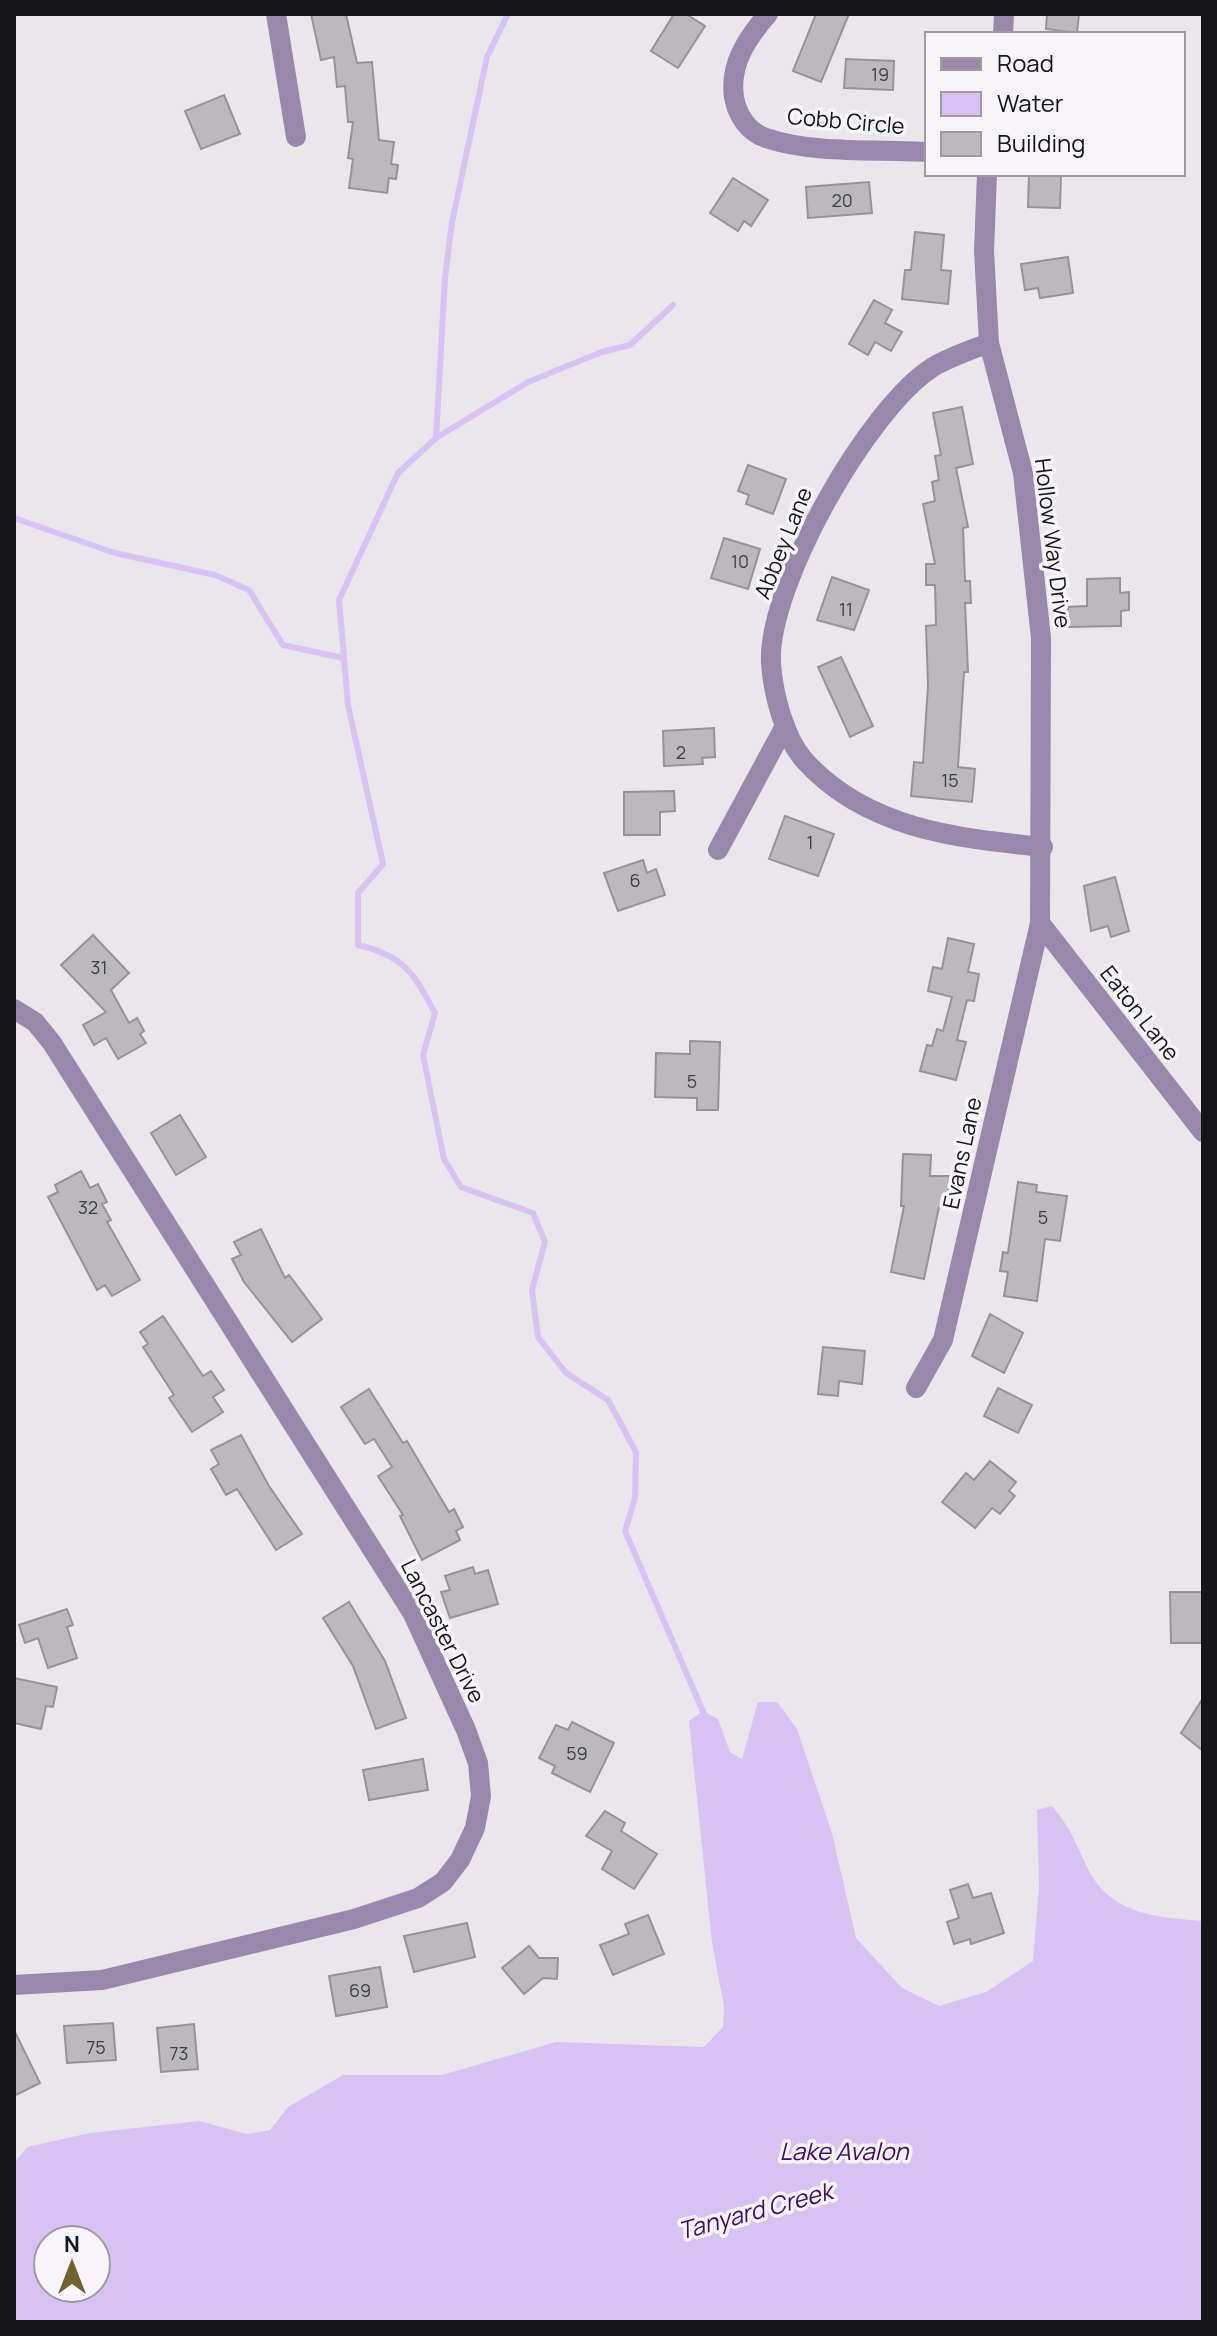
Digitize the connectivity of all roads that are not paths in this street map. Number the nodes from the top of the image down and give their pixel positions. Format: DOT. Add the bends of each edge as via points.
graph roads {
  1 [pos="276,14"];
  2 [pos="768,14"];
  3 [pos="296,137"];
  4 [pos="925,152"];
  5 [pos="987,176"];
  6 [pos="989,343"];
  7 [pos="785,726"];
  8 [pos="1043,847"];
  9 [pos="718,850"];
  10 [pos="1040,923"];
  11 [pos="14,1009"];
  12 [pos="1203,1132"];
  13 [pos="916,1388"];
  14 [pos="14,1985"];
  1 -- 3 [label="street"];
  2 -- 4 [label="street, Cobb Circle" via="733,72 736,111 748,126 765,138 794,143"];
  5 -- 6 [label="street, Hollow Way Drive"];
  6 -- 7 [label="street, Abbey Lane" via="933,367 907,390 832,486 778,619 771,662"];
  6 -- 8 [label="street, Hollow Way Drive" via="1023,473 1038,608"];
  7 -- 8 [label="street, Abbey Lane" via="803,759 835,786 899,822 973,839"];
  7 -- 9 [label="street"];
  8 -- 10 [label="street, Hollow Way Drive"];
  10 -- 12 [label="street, Eaton Lane"];
  10 -- 13 [label="street, Evans Lane" via="943,1340"];
  11 -- 14 [label="street, Lancaster Drive" via="35,1022 52,1043 413,1614 466,1730 478,1763 481,1796 475,1828 460,1860 443,1882 418,1898 354,1919 102,1980"];
}
